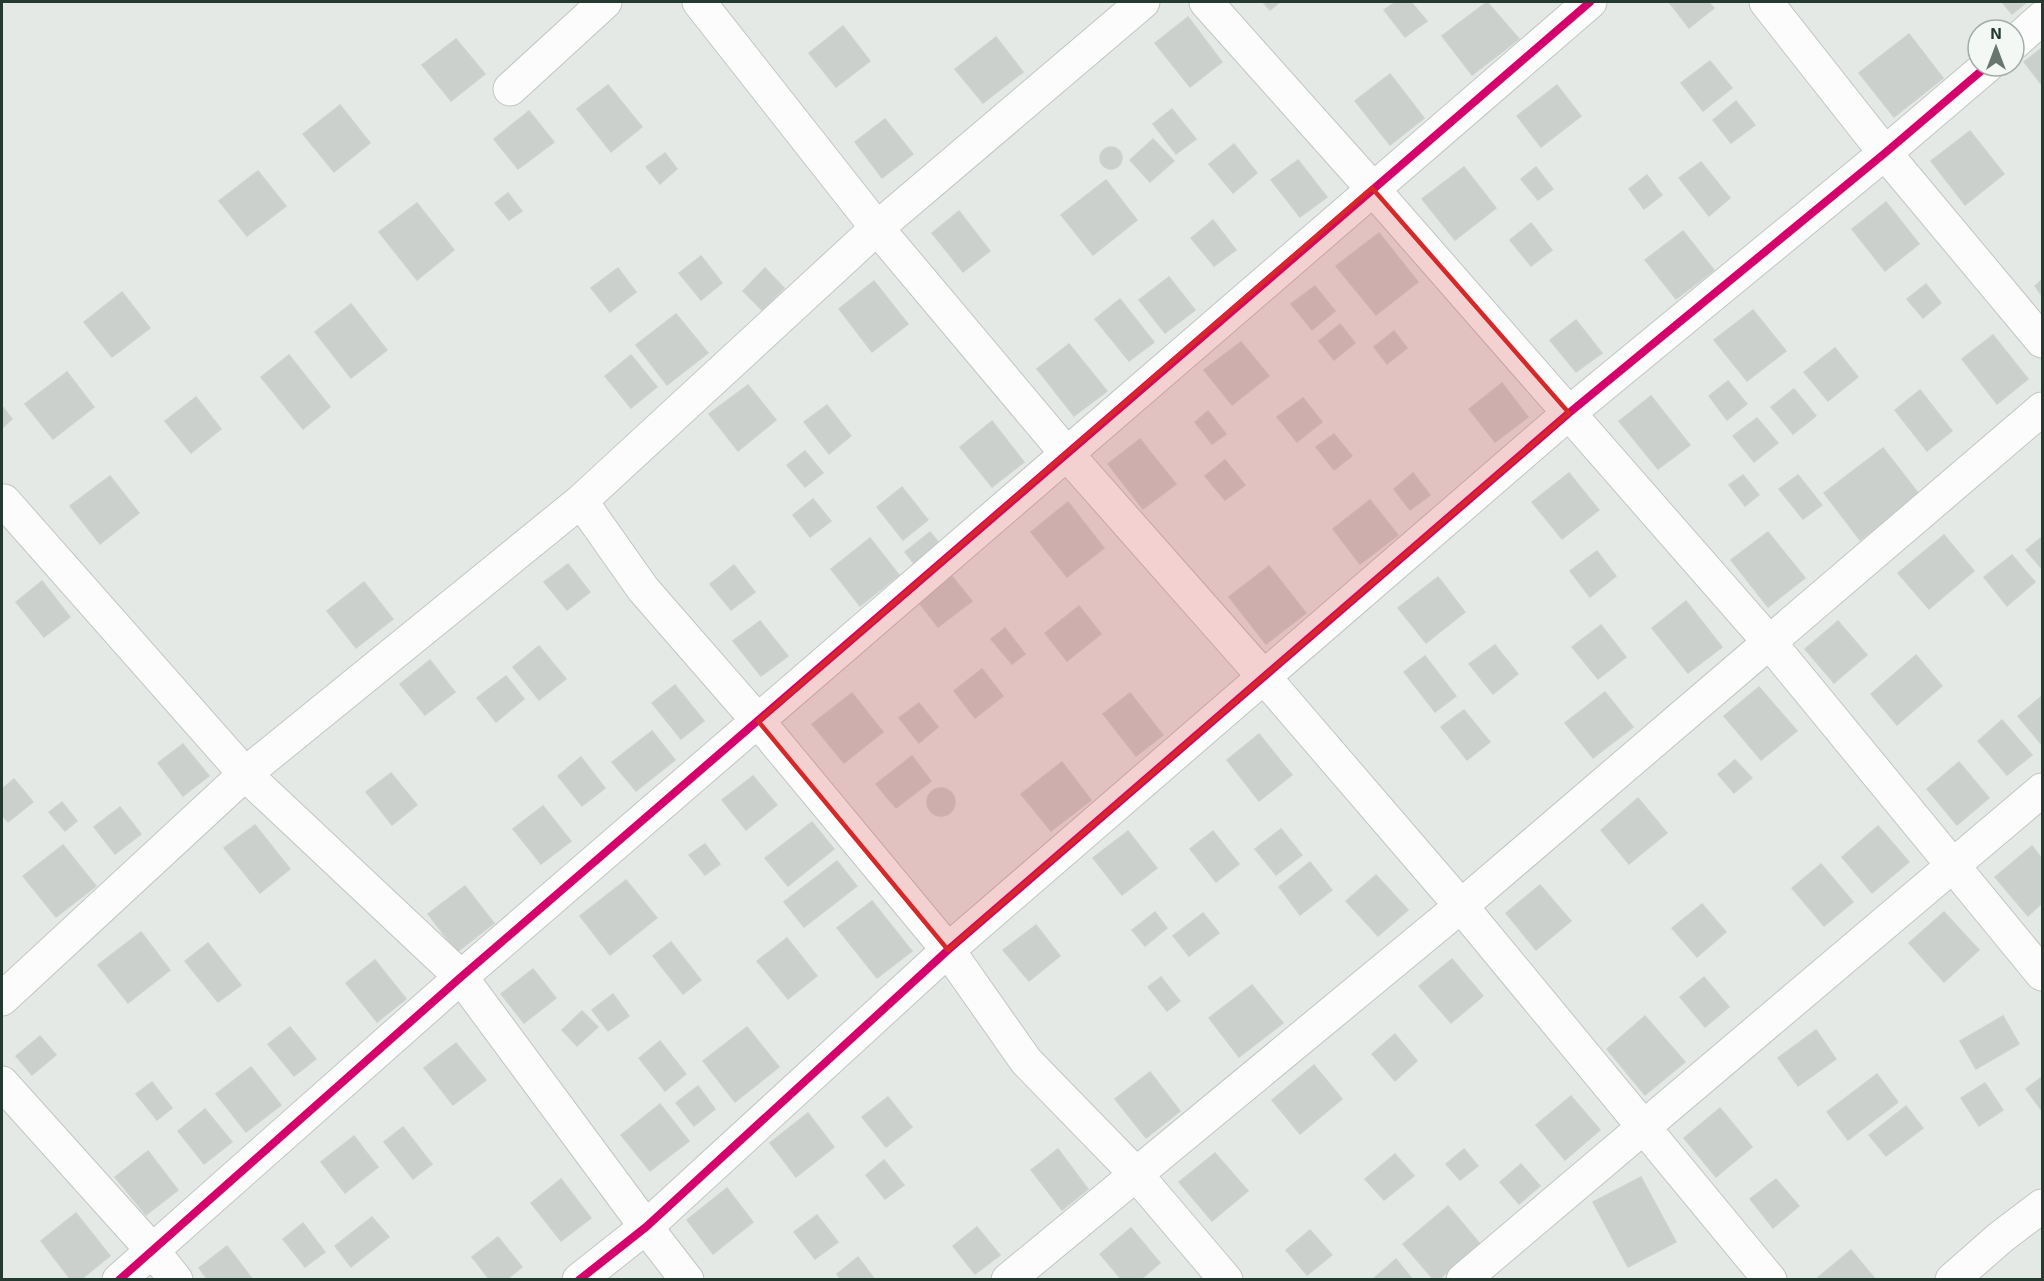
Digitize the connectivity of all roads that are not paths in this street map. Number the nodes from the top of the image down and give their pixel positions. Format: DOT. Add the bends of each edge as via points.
graph roads {
  1 [pos="605,2"];
  2 [pos="699,2"];
  3 [pos="1143,2"];
  4 [pos="1206,2"];
  5 [pos="1590,2"];
  6 [pos="1766,2"];
  7 [pos="2043,18"];
  8 [pos="2026,33"];
  9 [pos="1973,78"];
  10 [pos="510,89"];
  11 [pos="1885,153"];
  12 [pos="1372,188"];
  13 [pos="877,228"];
  14 [pos="2043,340"];
  15 [pos="2043,409"];
  16 [pos="1569,413"];
  17 [pos="1067,454"];
  18 [pos="4,501"];
  19 [pos="581,501"];
  20 [pos="1770,643"];
  21 [pos="1264,677"];
  22 [pos="758,721"];
  23 [pos="245,774"];
  24 [pos="2043,790"];
  25 [pos="1954,866"];
  26 [pos="1461,906"];
  27 [pos="948,950"];
  28 [pos="2043,974"];
  29 [pos="461,977"];
  30 [pos="2,999"];
  31 [pos="2,1083"];
  32 [pos="1644,1129"];
  33 [pos="1135,1173"];
  34 [pos="2043,1206"];
  35 [pos="646,1227"];
  36 [pos="153,1251"];
  37 [pos="119,1280"];
  38 [pos="176,1280"];
  39 [pos="579,1280"];
  40 [pos="687,1280"];
  41 [pos="1008,1280"];
  42 [pos="1226,1280"];
  43 [pos="1463,1280"];
  44 [pos="1770,1280"];
  45 [pos="1953,1280"];
  1 -- 10 [label="street"];
  2 -- 13 [label="street"];
  3 -- 13 [label="street"];
  4 -- 12 [label="street"];
  5 -- 12 [label="street"];
  6 -- 11 [label="street"];
  7 -- 8 [label="street"];
  9 -- 11 [label="street"];
  11 -- 14 [label="street"];
  11 -- 16 [label="street"];
  12 -- 16 [label="street"];
  12 -- 17 [label="street"];
  13 -- 17 [label="street"];
  13 -- 19 [label="street"];
  15 -- 20 [label="street"];
  16 -- 20 [label="street"];
  16 -- 21 [label="street"];
  17 -- 21 [label="street"];
  17 -- 22 [label="street"];
  18 -- 23 [label="street"];
  19 -- 22 [label="street" via="643,589"];
  19 -- 23 [label="street"];
  20 -- 25 [label="street"];
  20 -- 26 [label="street"];
  21 -- 26 [label="street"];
  21 -- 27 [label="street"];
  22 -- 27 [label="street"];
  22 -- 29 [label="street"];
  23 -- 29 [label="street"];
  23 -- 30 [label="street"];
  24 -- 25 [label="street"];
  25 -- 28 [label="street"];
  25 -- 32 [label="street"];
  26 -- 32 [label="street"];
  26 -- 33 [label="street"];
  27 -- 33 [label="street" via="1026,1062"];
  27 -- 35 [label="street"];
  29 -- 35 [label="street"];
  29 -- 36 [label="street"];
  31 -- 36 [label="street"];
  32 -- 43 [label="street"];
  32 -- 44 [label="street"];
  33 -- 41 [label="street"];
  33 -- 42 [label="street"];
  34 -- 45 [label="street"];
  35 -- 39 [label="street"];
  35 -- 40 [label="street"];
  36 -- 37 [label="street"];
  36 -- 38 [label="street"];
}
